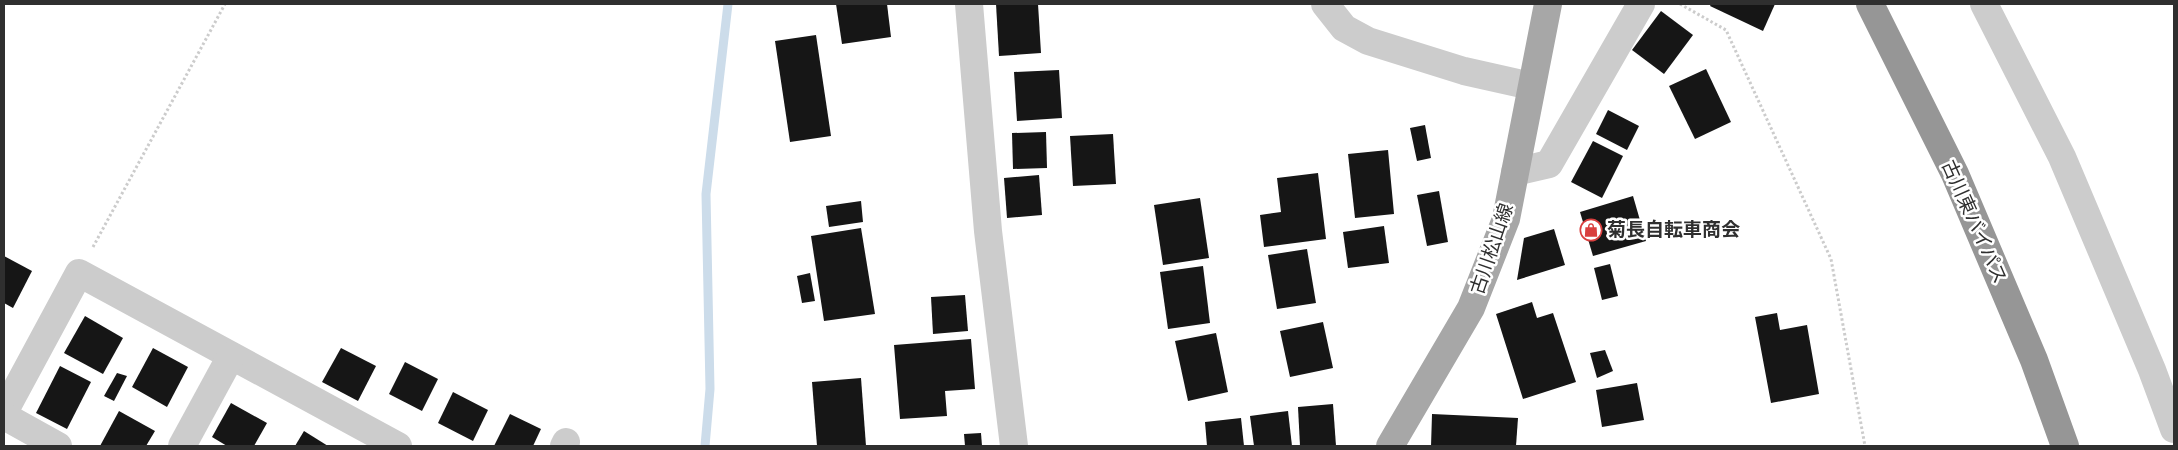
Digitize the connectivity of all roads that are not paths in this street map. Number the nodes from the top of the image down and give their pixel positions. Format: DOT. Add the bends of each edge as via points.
graph roads {
  1 [pos="969,4"];
  2 [pos="1325,4"];
  3 [pos="1548,4"];
  4 [pos="1640,4"];
  5 [pos="1870,4"];
  6 [pos="1984,4"];
  7 [pos="1531,86"];
  8 [pos="1515,172"];
  9 [pos="231,356"];
  10 [pos="4,412"];
  11 [pos="4,416"];
  12 [pos="2174,429"];
  13 [pos="386,443"];
  14 [pos="58,446"];
  15 [pos="182,446"];
  16 [pos="1014,446"];
  17 [pos="1390,446"];
  18 [pos="2065,446"];
  1 -- 16 [label="street" via="988,231"];
  2 -- 7 [label="street" via="1344,28 1368,41 1464,71"];
  3 -- 7 [label="main road, 古川松山線"];
  4 -- 8 [label="street" via="1549,164"];
  5 -- 18 [label="highway, 古川東バイパス" via="1954,174 2034,360"];
  6 -- 12 [label="street" via="2062,157"];
  7 -- 8 [label="main road, 古川松山線"];
  8 -- 17 [label="main road, 古川松山線" via="1506,219 1471,308"];
  9 -- 10 [label="street" via="79,273"];
  9 -- 13 [label="street"];
  9 -- 15 [label="street"];
  11 -- 14 [label="street"];
}
